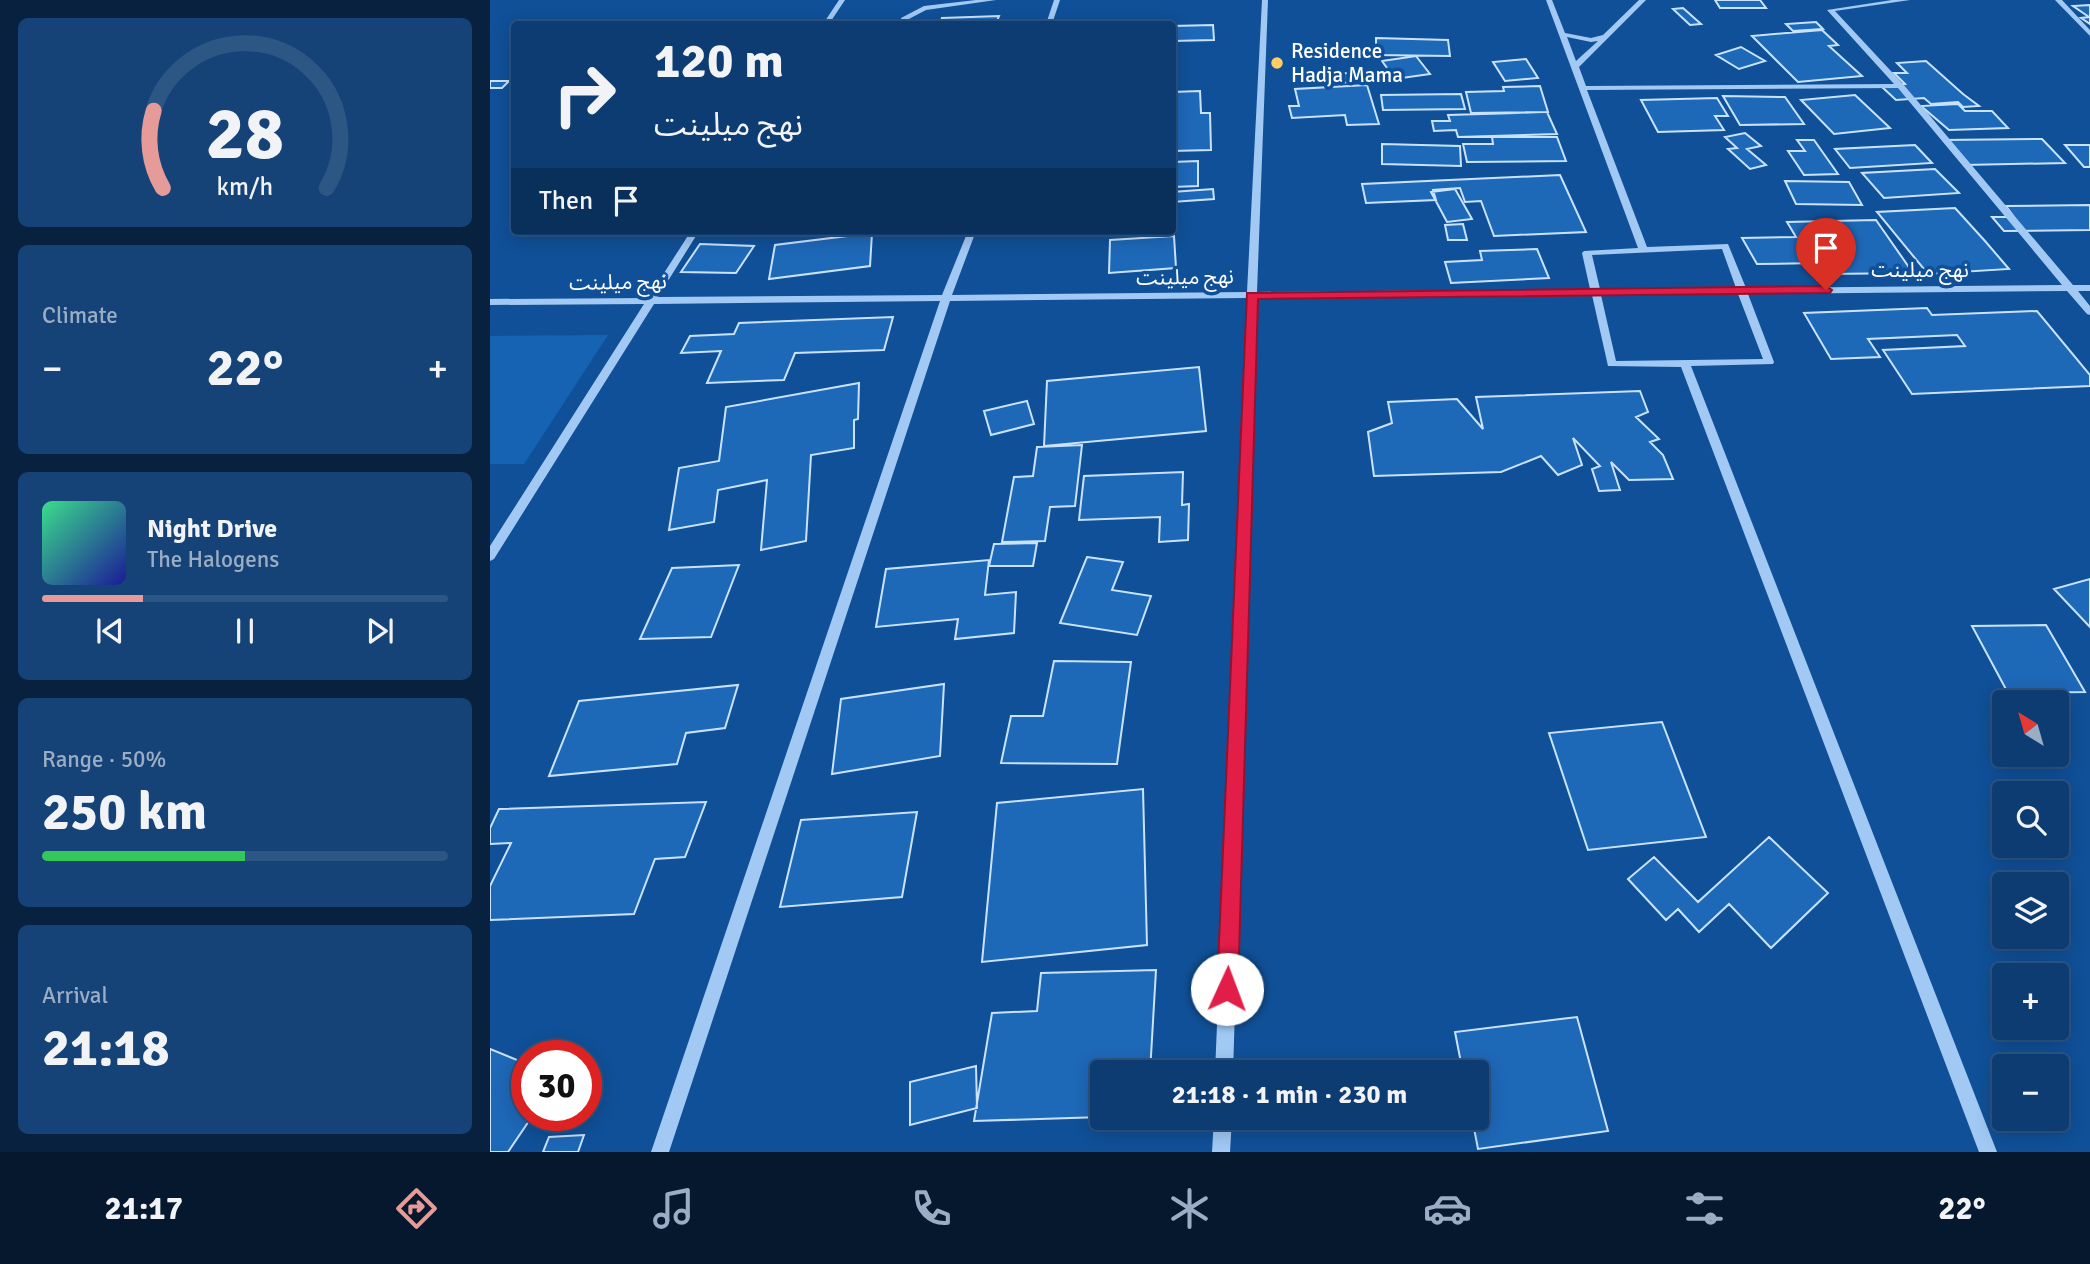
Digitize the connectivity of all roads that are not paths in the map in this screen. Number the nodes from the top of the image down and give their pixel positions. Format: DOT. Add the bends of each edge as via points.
graph roads {
  1 [pos="842,0"];
  2 [pos="993,0"];
  3 [pos="1057,0"];
  4 [pos="1265,0"];
  5 [pos="1549,0"];
  6 [pos="1643,0"];
  7 [pos="1821,0"];
  8 [pos="1907,0"];
  9 [pos="2058,0"];
  10 [pos="1830,10"];
  11 [pos="828,21"];
  12 [pos="903,21"];
  13 [pos="1050,21"];
  14 [pos="1562,34"];
  15 [pos="2090,34"];
  16 [pos="1605,37"];
  17 [pos="1575,67"];
  18 [pos="1900,86"];
  19 [pos="1583,88"];
  20 [pos="692,235"];
  21 [pos="970,235"];
  22 [pos="1643,250"];
  23 [pos="2072,288"];
  24 [pos="2090,288"];
  25 [pos="1744,291"];
  26 [pos="1596,292"];
  27 [pos="1252,296"];
  28 [pos="946,298"];
  29 [pos="651,301"];
  30 [pos="490,302"];
  31 [pos="2090,312"];
  32 [pos="1685,363"];
  33 [pos="490,556"];
  34 [pos="1224,1060"];
  35 [pos="1222,1130"];
  36 [pos="660,1152"];
  37 [pos="1221,1152"];
  38 [pos="1988,1152"];
  1 -- 11 [label="street"];
  2 -- 12 [label="street" via="924,8"];
  3 -- 13 [label="street"];
  4 -- 27 [label="street"];
  5 -- 14 [label="street"];
  6 -- 16 [label="street"];
  7 -- 10 [label="street"];
  8 -- 10 [label="street"];
  9 -- 15 [label="street"];
  10 -- 18 [label="street"];
  14 -- 16 [label="street" via="1591,40"];
  14 -- 17 [label="street"];
  16 -- 17 [label="street"];
  17 -- 19 [label="street"];
  18 -- 19 [label="street"];
  18 -- 23 [label="street"];
  19 -- 22 [label="street"];
  20 -- 29 [label="street"];
  21 -- 28 [label="street"];
  22 -- 25 [label="street" via="1726,246"];
  22 -- 26 [label="street" via="1587,253"];
  23 -- 24 [label="street, نهج ميلينت"];
  23 -- 25 [label="street, نهج ميلينت"];
  23 -- 31 [label="street"];
  25 -- 26 [label="street, نهج ميلينت"];
  25 -- 32 [label="street" via="1769,362"];
  26 -- 27 [label="street, نهج ميلينت"];
  26 -- 32 [label="street" via="1612,363"];
  27 -- 28 [label="street, نهج ميلينت"];
  27 -- 34 [label="street"];
  28 -- 29 [label="street, نهج ميلينت"];
  28 -- 36 [label="street"];
  29 -- 30 [label="street, نهج ميلينت"];
  29 -- 33 [label="street"];
  32 -- 38 [label="street"];
  35 -- 37 [label="street"];
}
